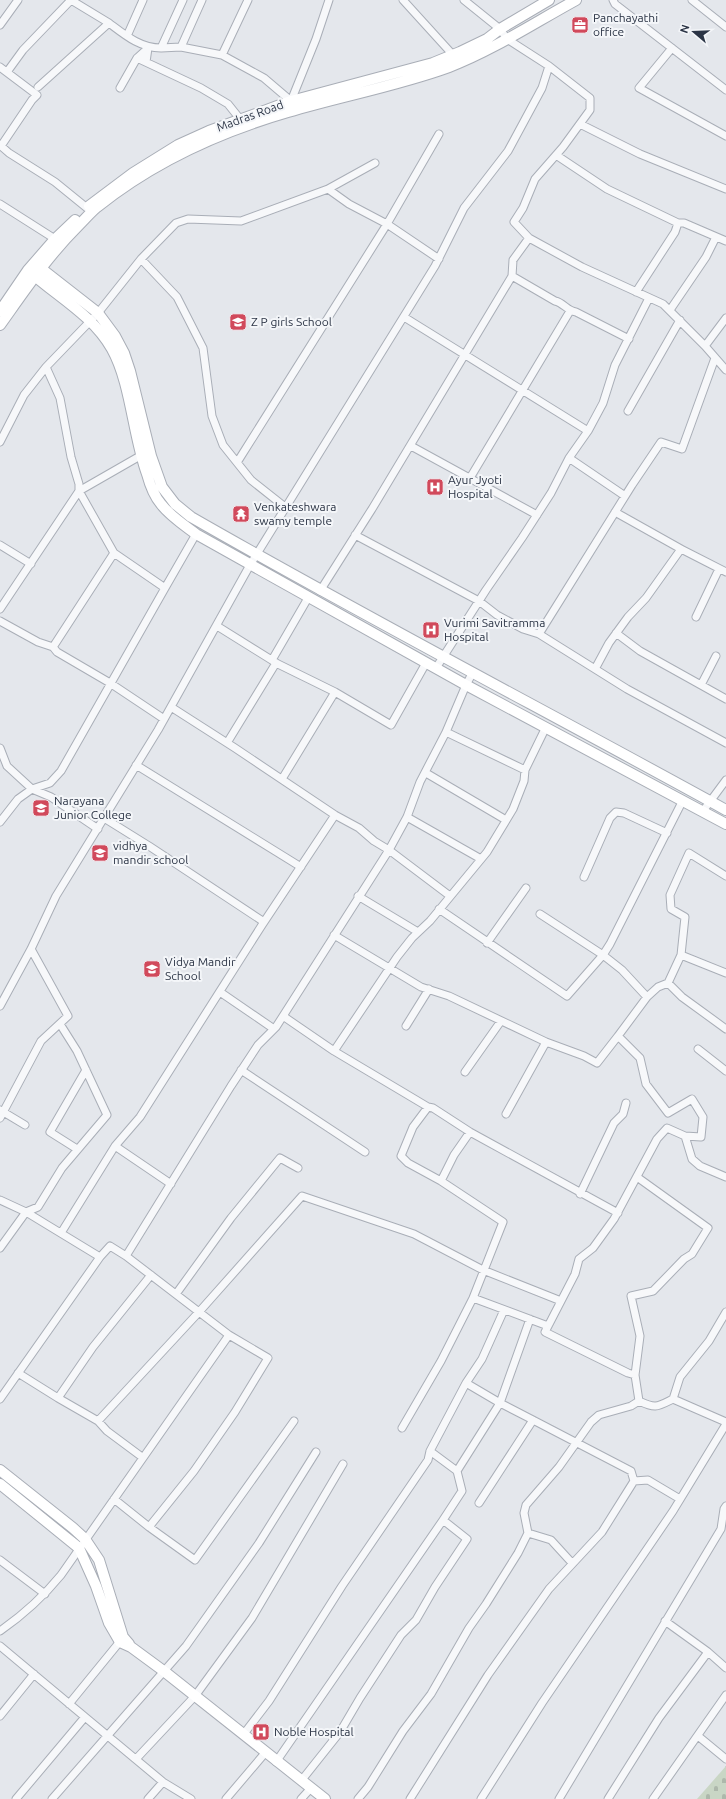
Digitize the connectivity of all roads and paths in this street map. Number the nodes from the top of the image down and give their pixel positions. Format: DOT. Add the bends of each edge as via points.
graph roads {
  1 [pos="18,0"];
  2 [pos="71,0"];
  3 [pos="143,0"];
  4 [pos="183,0"];
  5 [pos="202,0"];
  6 [pos="248,0"];
  7 [pos="330,0"];
  8 [pos="403,0"];
  9 [pos="464,0"];
  10 [pos="549,0"];
  11 [pos="576,0"];
  12 [pos="613,0"];
  13 [pos="692,0"];
  14 [pos="109,23"];
  15 [pos="0,25"];
  16 [pos="726,27"];
  17 [pos="500,29"];
  18 [pos="127,36"];
  19 [pos="507,39"];
  20 [pos="180,47"];
  21 [pos="148,48"];
  22 [pos="160,48"];
  23 [pos="672,48"];
  24 [pos="222,55"];
  25 [pos="452,55"];
  26 [pos="137,58"];
  27 [pos="146,62"];
  28 [pos="549,66"];
  29 [pos="0,67"];
  30 [pos="8,72"];
  31 [pos="38,87"];
  32 [pos="120,88"];
  33 [pos="726,90"];
  34 [pos="291,101"];
  35 [pos="239,123"];
  36 [pos="580,124"];
  37 [pos="439,134"];
  38 [pos="726,136"];
  39 [pos="1,145"];
  40 [pos="556,155"];
  41 [pos="375,163"];
  42 [pos="328,189"];
  43 [pos="726,189"];
  44 [pos="0,204"];
  45 [pos="87,208"];
  46 [pos="678,223"];
  47 [pos="387,224"];
  48 [pos="716,237"];
  49 [pos="529,238"];
  50 [pos="55,239"];
  51 [pos="726,241"];
  52 [pos="141,259"];
  53 [pos="439,259"];
  54 [pos="34,269"];
  55 [pos="512,276"];
  56 [pos="636,292"];
  57 [pos="649,298"];
  58 [pos="670,310"];
  59 [pos="0,311"];
  60 [pos="570,311"];
  61 [pos="95,317"];
  62 [pos="404,317"];
  63 [pos="726,318"];
  64 [pos="680,320"];
  65 [pos="0,325"];
  66 [pos="629,339"];
  67 [pos="705,346"];
  68 [pos="465,354"];
  69 [pos="715,358"];
  70 [pos="46,367"];
  71 [pos="726,370"];
  72 [pos="522,390"];
  73 [pos="628,412"];
  74 [pos="588,431"];
  75 [pos="0,442"];
  76 [pos="410,446"];
  77 [pos="140,456"];
  78 [pos="569,458"];
  79 [pos="238,461"];
  80 [pos="470,478"];
  81 [pos="79,491"];
  82 [pos="625,496"];
  83 [pos="285,507"];
  84 [pos="615,512"];
  85 [pos="537,515"];
  86 [pos="196,534"];
  87 [pos="355,535"];
  88 [pos="0,545"];
  89 [pos="681,549"];
  90 [pos="114,553"];
  91 [pos="256,555"];
  92 [pos="31,564"];
  93 [pos="250,565"];
  94 [pos="723,570"];
  95 [pos="165,588"];
  96 [pos="320,591"];
  97 [pos="308,598"];
  98 [pos="479,601"];
  99 [pos="0,609"];
  100 [pos="696,617"];
  101 [pos="0,620"];
  102 [pos="217,626"];
  103 [pos="616,633"];
  104 [pos="539,634"];
  105 [pos="53,647"];
  106 [pos="443,656"];
  107 [pos="716,656"];
  108 [pos="274,661"];
  109 [pos="426,663"];
  110 [pos="436,668"];
  111 [pos="595,669"];
  112 [pos="473,672"];
  113 [pos="111,684"];
  114 [pos="466,685"];
  115 [pos="701,685"];
  116 [pos="335,692"];
  117 [pos="726,699"];
  118 [pos="171,707"];
  119 [pos="164,719"];
  120 [pos="546,727"];
  121 [pos="446,732"];
  122 [pos="227,743"];
  123 [pos="726,743"];
  124 [pos="0,748"];
  125 [pos="136,766"];
  126 [pos="525,770"];
  127 [pos="426,773"];
  128 [pos="282,779"];
  129 [pos="726,780"];
  130 [pos="32,789"];
  131 [pos="683,800"];
  132 [pos="710,802"];
  133 [pos="726,810"];
  134 [pos="703,812"];
  135 [pos="335,815"];
  136 [pos="408,817"];
  137 [pos="104,818"];
  138 [pos="506,820"];
  139 [pos="0,822"];
  140 [pos="726,824"];
  141 [pos="98,829"];
  142 [pos="666,834"];
  143 [pos="389,850"];
  144 [pos="481,859"];
  145 [pos="301,867"];
  146 [pos="726,876"];
  147 [pos="584,877"];
  148 [pos="526,888"];
  149 [pos="358,896"];
  150 [pos="450,896"];
  151 [pos="439,910"];
  152 [pos="540,914"];
  153 [pos="264,922"];
  154 [pos="418,932"];
  155 [pos="334,935"];
  156 [pos="487,943"];
  157 [pos="31,948"];
  158 [pos="603,955"];
  159 [pos="681,955"];
  160 [pos="389,969"];
  161 [pos="726,973"];
  162 [pos="668,983"];
  163 [pos="428,989"];
  164 [pos="220,992"];
  165 [pos="646,997"];
  166 [pos="0,1006"];
  167 [pos="283,1016"];
  168 [pos="501,1021"];
  169 [pos="60,1024"];
  170 [pos="406,1026"];
  171 [pos="274,1029"];
  172 [pos="726,1029"];
  173 [pos="618,1036"];
  174 [pos="546,1042"];
  175 [pos="698,1049"];
  176 [pos="334,1051"];
  177 [pos="86,1070"];
  178 [pos="241,1070"];
  179 [pos="726,1071"];
  180 [pos="464,1072"];
  181 [pos="626,1103"];
  182 [pos="428,1106"];
  183 [pos="1,1113"];
  184 [pos="506,1114"];
  185 [pos="25,1125"];
  186 [pos="470,1132"];
  187 [pos="685,1136"];
  188 [pos="115,1146"];
  189 [pos="77,1149"];
  190 [pos="365,1152"];
  191 [pos="298,1168"];
  192 [pos="636,1177"];
  193 [pos="726,1177"];
  194 [pos="441,1181"];
  195 [pos="171,1184"];
  196 [pos="580,1194"];
  197 [pos="0,1200"];
  198 [pos="26,1212"];
  199 [pos="618,1213"];
  200 [pos="61,1233"];
  201 [pos="0,1248"];
  202 [pos="100,1256"];
  203 [pos="126,1256"];
  204 [pos="483,1270"];
  205 [pos="151,1275"];
  206 [pos="176,1294"];
  207 [pos="473,1298"];
  208 [pos="561,1301"];
  209 [pos="504,1310"];
  210 [pos="199,1312"];
  211 [pos="726,1312"];
  212 [pos="530,1319"];
  213 [pos="548,1326"];
  214 [pos="230,1335"];
  215 [pos="18,1373"];
  216 [pos="635,1375"];
  217 [pos="466,1383"];
  218 [pos="58,1398"];
  219 [pos="0,1399"];
  220 [pos="673,1399"];
  221 [pos="639,1401"];
  222 [pos="500,1403"];
  223 [pos="533,1420"];
  224 [pos="98,1421"];
  225 [pos="294,1421"];
  226 [pos="726,1423"];
  227 [pos="402,1428"];
  228 [pos="576,1442"];
  229 [pos="430,1451"];
  230 [pos="316,1452"];
  231 [pos="142,1457"];
  232 [pos="343,1464"];
  233 [pos="0,1470"];
  234 [pos="457,1471"];
  235 [pos="634,1481"];
  236 [pos="0,1484"];
  237 [pos="114,1499"];
  238 [pos="680,1499"];
  239 [pos="479,1503"];
  240 [pos="726,1506"];
  241 [pos="443,1520"];
  242 [pos="149,1526"];
  243 [pos="528,1533"];
  244 [pos="85,1539"];
  245 [pos="79,1548"];
  246 [pos="0,1560"];
  247 [pos="572,1563"];
  248 [pos="45,1594"];
  249 [pos="665,1621"];
  250 [pos="0,1631"];
  251 [pos="121,1639"];
  252 [pos="0,1646"];
  253 [pos="708,1652"];
  254 [pos="726,1668"];
  255 [pos="165,1672"];
  256 [pos="34,1674"];
  257 [pos="726,1695"];
  258 [pos="195,1696"];
  259 [pos="69,1704"];
  260 [pos="0,1716"];
  261 [pos="85,1717"];
  262 [pos="108,1735"];
  263 [pos="243,1735"];
  264 [pos="698,1736"];
  265 [pos="266,1753"];
  266 [pos="136,1759"];
  267 [pos="726,1759"];
  268 [pos="276,1762"];
  269 [pos="301,1781"];
  270 [pos="163,1782"];
  271 [pos="311,1788"];
  272 [pos="16,1799"];
  273 [pos="52,1799"];
  274 [pos="148,1799"];
  275 [pos="191,1799"];
  276 [pos="226,1799"];
  277 [pos="301,1799"];
  278 [pos="325,1799"];
  279 [pos="358,1799"];
  280 [pos="410,1799"];
  281 [pos="481,1799"];
  282 [pos="559,1799"];
  283 [pos="608,1799"];
  284 [pos="653,1799"];
  1 -- 15 [label="street"];
  2 -- 14 [label="street"];
  2 -- 30 [label="street" via="23,50"];
  3 -- 18 [label="street"];
  4 -- 22 [label="street"];
  5 -- 20 [label="street"];
  6 -- 24 [label="street"];
  7 -- 34 [label="street"];
  8 -- 25 [label="street"];
  9 -- 17 [label="street"];
  10 -- 17 [label="main road, Madras Road"];
  11 -- 19 [label="main road"];
  12 -- 23 [label="street"];
  13 -- 16 [label="street"];
  14 -- 18 [label="street"];
  14 -- 31 [label="street"];
  17 -- 19 [label="street"];
  17 -- 25 [label="main road, Madras Road"];
  18 -- 21 [label="street"];
  19 -- 28 [label="street"];
  19 -- 35 [label="main road" via="450,66 407,80"];
  20 -- 22 [label="street"];
  20 -- 24 [label="street"];
  21 -- 22 [label="street"];
  21 -- 26 [label="street"];
  21 -- 27 [label="street"];
  23 -- 33 [label="street"];
  23 -- 38 [label="street" via="639,88"];
  24 -- 34 [label="street" via="264,78"];
  25 -- 34 [label="main road, Madras Road" via="433,63"];
  26 -- 27 [label="street"];
  26 -- 32 [label="street"];
  27 -- 35 [label="street" via="228,104"];
  28 -- 36 [label="street" via="590,98 590,110"];
  28 -- 53 [label="street" via="542,88 526,120 508,151 464,208"];
  29 -- 30 [label="street"];
  30 -- 39 [label="street" via="37,95"];
  34 -- 35 [label="main road, Madras Road"];
  35 -- 45 [label="main road, Madras Road" via="178,144 133,173"];
  35 -- 54 [label="main road" via="178,154 96,208"];
  36 -- 40 [label="street"];
  36 -- 43 [label="street" via="640,154"];
  37 -- 47 [label="street"];
  39 -- 45 [label="street"];
  40 -- 46 [label="street" via="607,189"];
  40 -- 49 [label="street" via="536,179 514,222"];
  41 -- 42 [label="street"];
  42 -- 47 [label="street" via="348,204"];
  42 -- 52 [label="street" via="241,221 188,219 176,223"];
  44 -- 50 [label="street"];
  45 -- 50 [label="main road, Madras Road"];
  46 -- 48 [label="street" via="684,223"];
  46 -- 56 [label="street"];
  47 -- 53 [label="street"];
  47 -- 79 [label="street"];
  48 -- 51 [label="street"];
  48 -- 58 [label="street"];
  49 -- 55 [label="street" via="513,260"];
  49 -- 56 [label="street" via="582,267"];
  50 -- 54 [label="main road, Madras Road"];
  52 -- 61 [label="street"];
  52 -- 79 [label="street" via="177,296 203,348 212,416 223,445"];
  53 -- 62 [label="street"];
  54 -- 59 [label="main road, Madras Road"];
  54 -- 61 [label="main road"];
  54 -- 65 [label="main road"];
  55 -- 60 [label="street" via="560,302"];
  55 -- 68 [label="street"];
  56 -- 57 [label="street"];
  57 -- 58 [label="street" via="664,304"];
  57 -- 66 [label="street"];
  58 -- 64 [label="street"];
  60 -- 66 [label="street"];
  60 -- 72 [label="street"];
  61 -- 70 [label="street"];
  61 -- 77 [label="main road" via="119,368"];
  61 -- 91 [label="main road" via="115,336 124,353 151,456 162,487 175,504 190,517"];
  62 -- 68 [label="street"];
  62 -- 83 [label="street"];
  63 -- 67 [label="street"];
  64 -- 67 [label="street"];
  64 -- 73 [label="street"];
  66 -- 74 [label="street" via="615,365 603,403"];
  67 -- 69 [label="street"];
  68 -- 72 [label="street"];
  68 -- 76 [label="street"];
  69 -- 71 [label="street"];
  69 -- 82 [label="street" via="682,449 661,442"];
  70 -- 75 [label="street" via="24,395"];
  70 -- 81 [label="street" via="60,398"];
  72 -- 74 [label="street"];
  72 -- 80 [label="street"];
  74 -- 78 [label="street"];
  76 -- 80 [label="street"];
  76 -- 87 [label="street"];
  77 -- 81 [label="street"];
  77 -- 86 [label="main road" via="150,485 161,504 167,512"];
  78 -- 82 [label="street"];
  78 -- 85 [label="street"];
  79 -- 83 [label="street" via="251,480"];
  80 -- 85 [label="street"];
  81 -- 90 [label="street"];
  81 -- 92 [label="street"];
  82 -- 84 [label="street"];
  83 -- 91 [label="street"];
  84 -- 89 [label="street"];
  84 -- 104 [label="street"];
  85 -- 98 [label="street"];
  86 -- 93 [label="main road"];
  86 -- 95 [label="street"];
  87 -- 96 [label="street"];
  87 -- 98 [label="street"];
  88 -- 92 [label="street"];
  89 -- 94 [label="street"];
  89 -- 103 [label="street" via="646,598"];
  90 -- 95 [label="street"];
  90 -- 105 [label="street"];
  91 -- 93 [label="street"];
  91 -- 96 [label="main road"];
  92 -- 99 [label="street"];
  93 -- 97 [label="main road"];
  93 -- 102 [label="street"];
  94 -- 100 [label="street"];
  95 -- 113 [label="street"];
  96 -- 106 [label="main road"];
  97 -- 108 [label="street"];
  97 -- 109 [label="main road"];
  98 -- 104 [label="street" via="497,615 523,629"];
  98 -- 106 [label="street"];
  101 -- 105 [label="street" via="38,642"];
  102 -- 108 [label="street"];
  102 -- 118 [label="street"];
  103 -- 111 [label="street"];
  103 -- 115 [label="street" via="640,651"];
  104 -- 111 [label="street"];
  105 -- 113 [label="street" via="57,652"];
  106 -- 110 [label="street"];
  106 -- 112 [label="main road"];
  107 -- 115 [label="street"];
  108 -- 116 [label="street"];
  108 -- 122 [label="street"];
  109 -- 110 [label="main road"];
  109 -- 116 [label="street" via="391,725"];
  110 -- 114 [label="main road"];
  111 -- 123 [label="street"];
  112 -- 114 [label="street"];
  112 -- 132 [label="main road"];
  113 -- 119 [label="street"];
  113 -- 130 [label="street" via="61,771 50,783"];
  114 -- 120 [label="main road"];
  114 -- 121 [label="street"];
  115 -- 117 [label="street"];
  116 -- 128 [label="street"];
  118 -- 119 [label="street"];
  118 -- 122 [label="street"];
  119 -- 125 [label="street"];
  120 -- 126 [label="street"];
  120 -- 131 [label="main road"];
  121 -- 126 [label="street"];
  121 -- 127 [label="street"];
  122 -- 128 [label="street"];
  124 -- 130 [label="street" via="7,766"];
  125 -- 137 [label="street"];
  125 -- 145 [label="street"];
  126 -- 138 [label="street" via="524,781"];
  127 -- 136 [label="street" via="420,782"];
  127 -- 138 [label="street"];
  128 -- 135 [label="street"];
  129 -- 132 [label="street"];
  130 -- 139 [label="street" via="18,800"];
  130 -- 141 [label="street" via="51,797"];
  131 -- 134 [label="main road"];
  131 -- 142 [label="street"];
  132 -- 133 [label="main road"];
  132 -- 134 [label="street"];
  134 -- 140 [label="main road"];
  135 -- 143 [label="street"];
  135 -- 145 [label="street"];
  136 -- 143 [label="street"];
  136 -- 144 [label="street"];
  137 -- 141 [label="street"];
  137 -- 153 [label="street"];
  138 -- 144 [label="street"];
  141 -- 157 [label="street" via="56,896"];
  142 -- 147 [label="street" via="624,813 616,812 610,818"];
  142 -- 158 [label="street"];
  143 -- 149 [label="street"];
  143 -- 150 [label="street"];
  144 -- 150 [label="street"];
  145 -- 153 [label="street"];
  146 -- 159 [label="street" via="688,853 670,895 671,909 685,917"];
  148 -- 156 [label="street"];
  149 -- 154 [label="street"];
  149 -- 155 [label="street"];
  150 -- 151 [label="street"];
  151 -- 154 [label="street"];
  151 -- 156 [label="street"];
  152 -- 158 [label="street"];
  153 -- 164 [label="street"];
  154 -- 160 [label="street"];
  155 -- 160 [label="street"];
  155 -- 167 [label="street"];
  156 -- 158 [label="street" via="567,996"];
  157 -- 166 [label="street"];
  157 -- 169 [label="street" via="68,1016"];
  158 -- 165 [label="street" via="622,970"];
  159 -- 161 [label="street"];
  159 -- 162 [label="street"];
  160 -- 163 [label="street"];
  160 -- 176 [label="street"];
  162 -- 165 [label="street"];
  162 -- 172 [label="street" via="682,998"];
  163 -- 168 [label="street" via="449,996"];
  163 -- 170 [label="street"];
  164 -- 171 [label="street"];
  164 -- 188 [label="street" via="140,1117"];
  165 -- 173 [label="street"];
  167 -- 171 [label="street"];
  167 -- 176 [label="street"];
  168 -- 174 [label="street"];
  168 -- 180 [label="street"];
  169 -- 177 [label="street"];
  169 -- 183 [label="street" via="40,1041"];
  171 -- 178 [label="street" via="258,1044"];
  173 -- 174 [label="street" via="597,1063"];
  173 -- 187 [label="street" via="640,1058 646,1084 668,1113 692,1099 704,1117 701,1137"];
  174 -- 184 [label="street"];
  175 -- 179 [label="street"];
  176 -- 182 [label="street"];
  177 -- 189 [label="street" via="107,1115"];
  177 -- 189 [label="street" via="50,1132"];
  178 -- 190 [label="street"];
  178 -- 195 [label="street"];
  181 -- 196 [label="street"];
  182 -- 186 [label="street"];
  182 -- 194 [label="street" via="412,1127 401,1156 408,1163"];
  183 -- 185 [label="street"];
  186 -- 194 [label="street" via="454,1155"];
  186 -- 196 [label="street"];
  187 -- 192 [label="street" via="667,1128 657,1139"];
  187 -- 193 [label="street" via="692,1159 700,1166"];
  188 -- 195 [label="street"];
  188 -- 200 [label="street"];
  189 -- 198 [label="street" via="38,1207"];
  191 -- 206 [label="street" via="280,1158 231,1218"];
  192 -- 199 [label="street"];
  192 -- 216 [label="street" via="708,1228 692,1254 653,1291 631,1296 640,1336"];
  194 -- 204 [label="street" via="503,1222"];
  195 -- 203 [label="street"];
  196 -- 199 [label="street"];
  197 -- 198 [label="street"];
  198 -- 200 [label="street"];
  198 -- 201 [label="street"];
  199 -- 208 [label="street" via="593,1248 579,1259 575,1274"];
  200 -- 202 [label="street"];
  202 -- 203 [label="street" via="110,1246"];
  202 -- 215 [label="street"];
  203 -- 205 [label="street"];
  204 -- 207 [label="street"];
  204 -- 208 [label="street"];
  204 -- 210 [label="street" via="414,1234 302,1196"];
  205 -- 206 [label="street"];
  205 -- 218 [label="street" via="93,1347"];
  206 -- 210 [label="street"];
  207 -- 209 [label="street"];
  207 -- 227 [label="street" via="441,1361"];
  208 -- 213 [label="street"];
  209 -- 212 [label="street"];
  209 -- 217 [label="street" via="482,1359"];
  210 -- 214 [label="street"];
  210 -- 224 [label="street"];
  211 -- 220 [label="street" via="709,1341 680,1377"];
  212 -- 213 [label="street"];
  212 -- 222 [label="street"];
  213 -- 216 [label="street" via="545,1332"];
  214 -- 231 [label="street"];
  214 -- 242 [label="street" via="268,1358 198,1465"];
  215 -- 218 [label="street"];
  215 -- 219 [label="street"];
  216 -- 221 [label="street"];
  217 -- 222 [label="street"];
  217 -- 229 [label="street"];
  218 -- 224 [label="street"];
  220 -- 221 [label="street" via="654,1407"];
  220 -- 226 [label="street"];
  221 -- 228 [label="street" via="631,1406 599,1415"];
  222 -- 223 [label="street"];
  222 -- 234 [label="street"];
  223 -- 228 [label="street"];
  223 -- 239 [label="street"];
  224 -- 231 [label="street" via="107,1431"];
  225 -- 242 [label="street" via="195,1560"];
  226 -- 238 [label="street"];
  228 -- 235 [label="street" via="630,1471"];
  228 -- 243 [label="street" via="559,1467 526,1505 524,1513"];
  229 -- 234 [label="street"];
  229 -- 263 [label="street" via="428,1460 342,1586 269,1701"];
  230 -- 255 [label="street" via="220,1600"];
  231 -- 237 [label="street"];
  232 -- 258 [label="street" via="252,1618"];
  233 -- 244 [label="main road"];
  234 -- 241 [label="street" via="462,1491"];
  235 -- 238 [label="street" via="648,1480"];
  235 -- 247 [label="street" via="602,1532"];
  236 -- 245 [label="main road"];
  237 -- 242 [label="street"];
  237 -- 244 [label="street"];
  238 -- 281 [label="street" via="542,1703"];
  240 -- 249 [label="street" via="721,1529"];
  241 -- 268 [label="street"];
  241 -- 269 [label="street" via="467,1539 416,1620 401,1635 340,1732"];
  243 -- 247 [label="street" via="552,1540"];
  243 -- 279 [label="street" via="431,1694"];
  244 -- 245 [label="street"];
  244 -- 251 [label="main road" via="99,1560"];
  245 -- 248 [label="street"];
  245 -- 251 [label="main road" via="109,1623"];
  246 -- 248 [label="street"];
  247 -- 280 [label="street" via="548,1589 488,1675"];
  248 -- 250 [label="street"];
  249 -- 253 [label="street"];
  249 -- 282 [label="street"];
  251 -- 255 [label="main road"];
  251 -- 259 [label="street"];
  252 -- 256 [label="street"];
  253 -- 254 [label="street"];
  253 -- 283 [label="street" via="659,1718"];
  255 -- 258 [label="main road"];
  255 -- 262 [label="street"];
  256 -- 259 [label="street"];
  256 -- 260 [label="street"];
  257 -- 264 [label="street"];
  258 -- 263 [label="main road"];
  258 -- 266 [label="street"];
  259 -- 261 [label="street"];
  261 -- 262 [label="street"];
  261 -- 272 [label="street"];
  262 -- 266 [label="street"];
  262 -- 273 [label="street"];
  263 -- 265 [label="main road"];
  264 -- 267 [label="street"];
  264 -- 284 [label="street"];
  265 -- 268 [label="main road"];
  265 -- 276 [label="street"];
  266 -- 270 [label="street"];
  268 -- 269 [label="main road"];
  269 -- 271 [label="main road"];
  270 -- 274 [label="street"];
  270 -- 275 [label="street"];
  271 -- 277 [label="street"];
  271 -- 278 [label="main road"];
}
